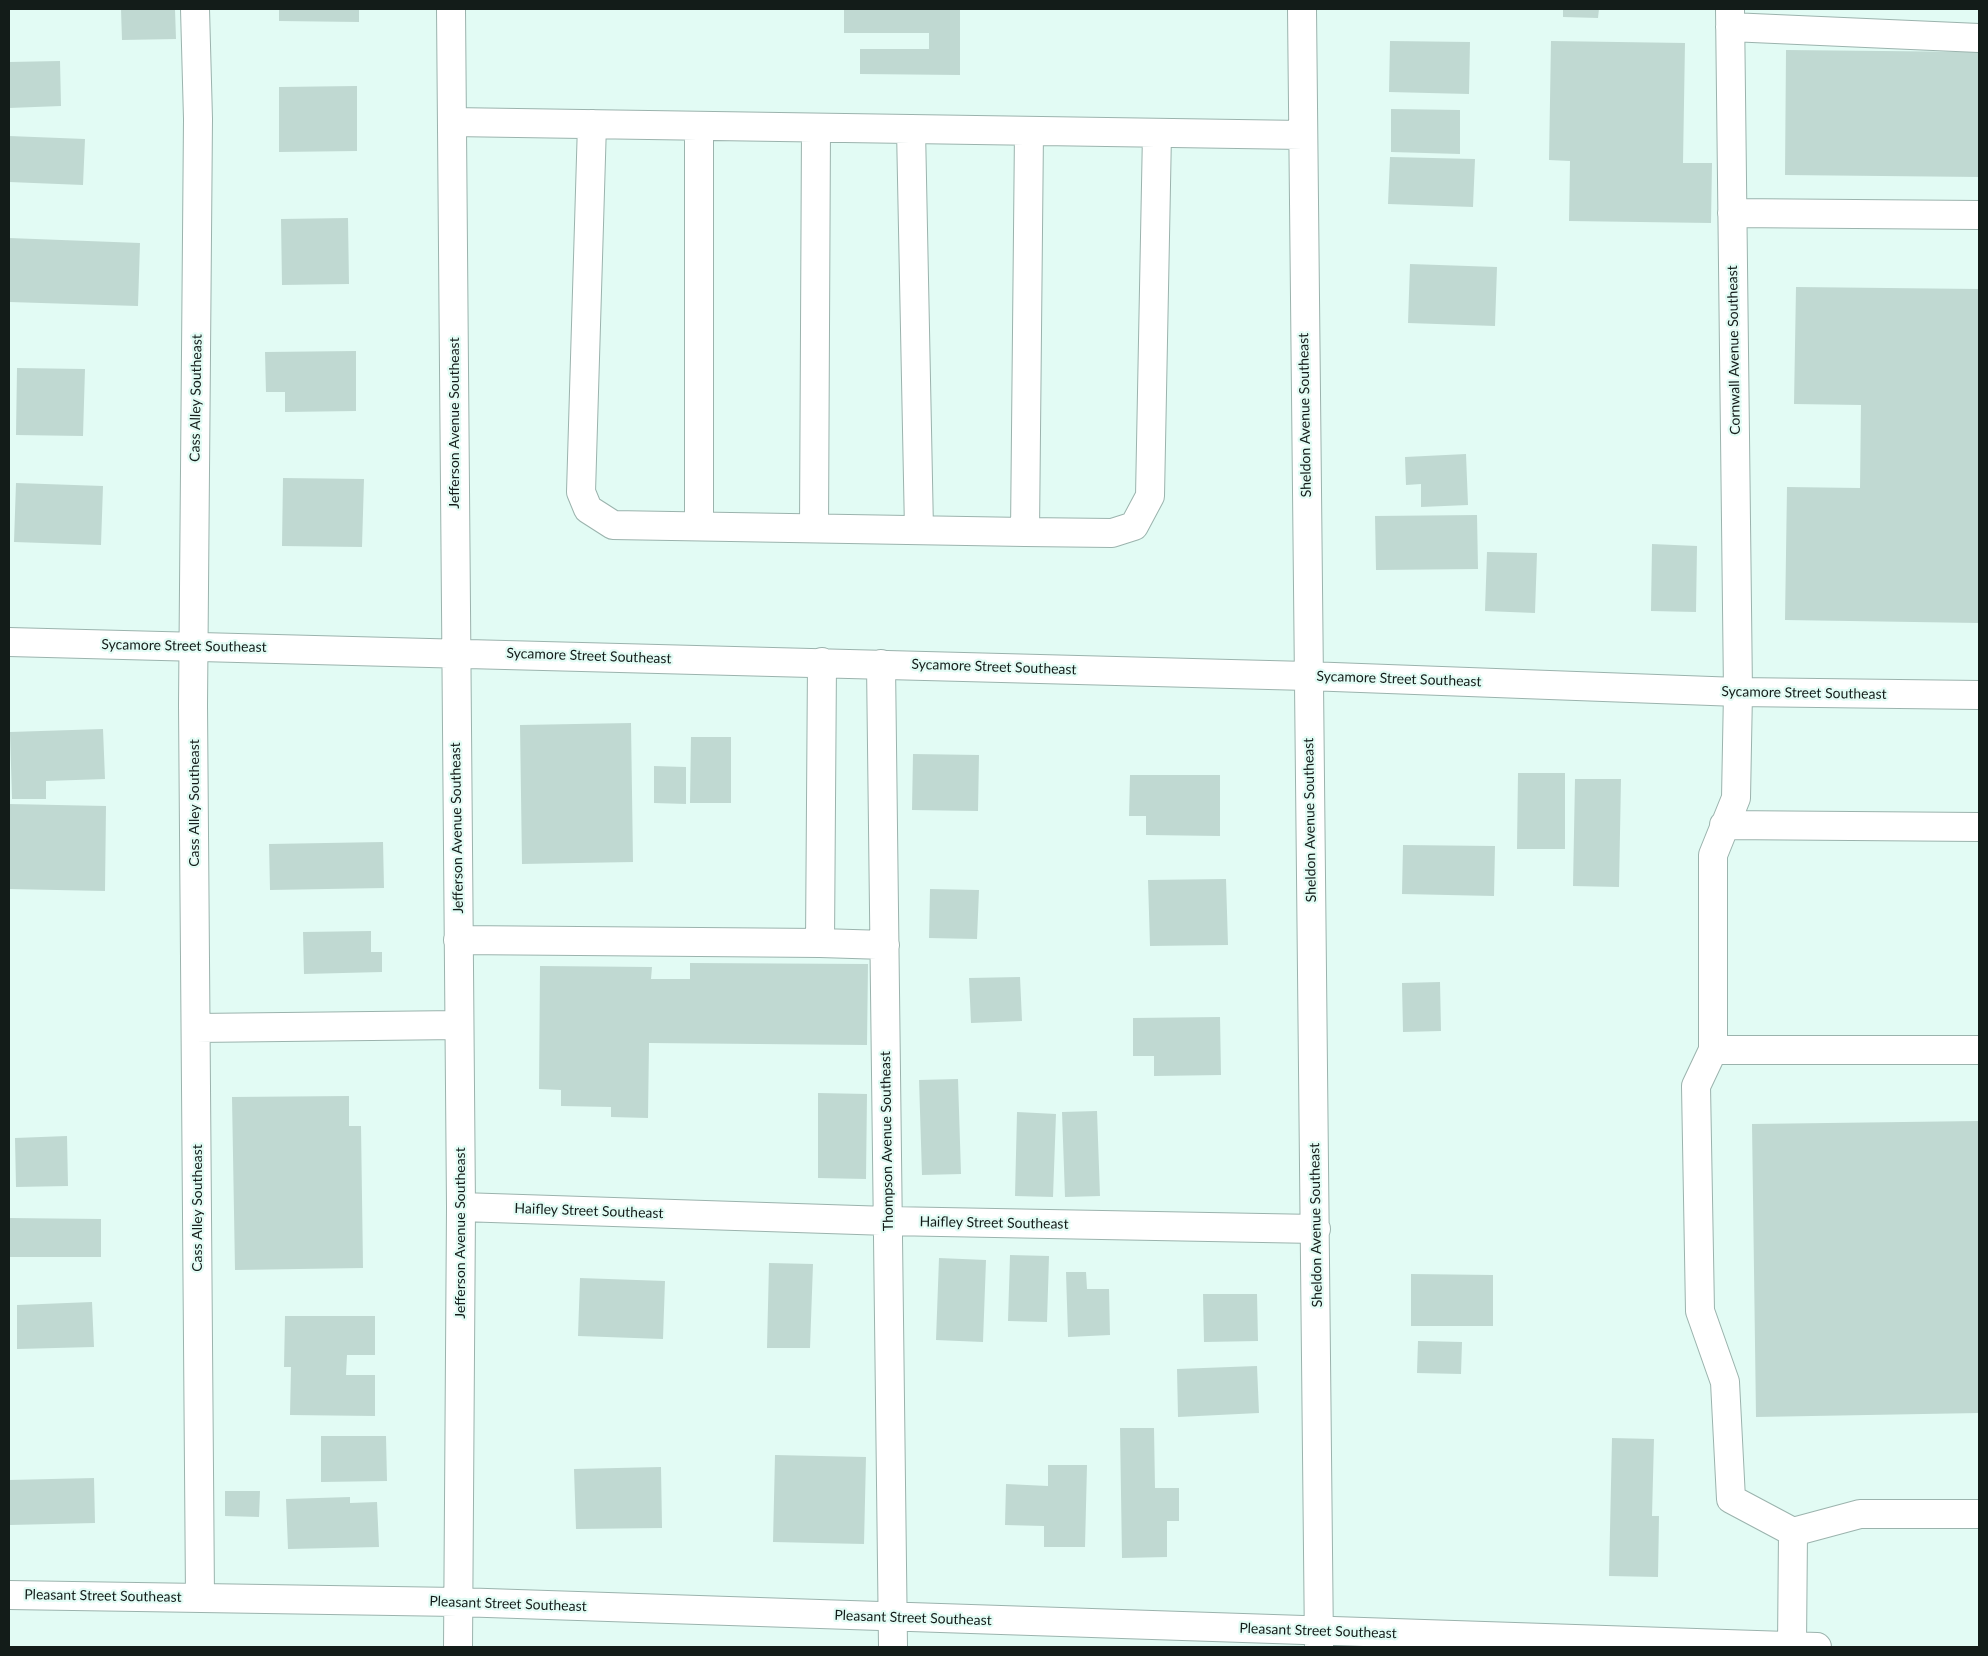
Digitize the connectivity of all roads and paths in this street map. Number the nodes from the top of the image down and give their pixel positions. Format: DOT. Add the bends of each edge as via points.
graph roads {
  1 [pos="195,9"];
  2 [pos="451,9"];
  3 [pos="1302,9"];
  4 [pos="1730,18"];
  5 [pos="1979,38"];
  6 [pos="452,122"];
  7 [pos="592,124"];
  8 [pos="699,126"];
  9 [pos="816,128"];
  10 [pos="911,129"];
  11 [pos="1029,131"];
  12 [pos="1158,133"];
  13 [pos="1303,135"];
  14 [pos="1732,213"];
  15 [pos="1979,215"];
  16 [pos="699,526"];
  17 [pos="814,528"];
  18 [pos="919,530"];
  19 [pos="1025,532"];
  20 [pos="9,642"];
  21 [pos="193,647"];
  22 [pos="455,652"];
  23 [pos="822,662"];
  24 [pos="881,664"];
  25 [pos="1308,676"];
  26 [pos="1738,692"];
  27 [pos="1979,696"];
  28 [pos="1724,825"];
  29 [pos="1979,827"];
  30 [pos="458,940"];
  31 [pos="820,943"];
  32 [pos="885,945"];
  33 [pos="459,1025"];
  34 [pos="196,1028"];
  35 [pos="1713,1050"];
  36 [pos="1979,1050"];
  37 [pos="461,1207"];
  38 [pos="888,1221"];
  39 [pos="1316,1229"];
  40 [pos="1979,1514"];
  41 [pos="1793,1532"];
  42 [pos="9,1595"];
  43 [pos="200,1598"];
  44 [pos="457,1602"];
  45 [pos="893,1618"];
  46 [pos="1319,1639"];
  47 [pos="458,1647"];
  48 [pos="893,1647"];
  49 [pos="1804,1647"];
  1 -- 21 [label="street, Cass Alley Southeast" via="198,119"];
  2 -- 6 [label="street, Jefferson Avenue Southeast"];
  3 -- 13 [label="street, Sheldon Avenue Southeast"];
  4 -- 5 [label="street"];
  4 -- 14 [label="street, Cornwall Avenue Southeast"];
  6 -- 7 [label="street"];
  6 -- 22 [label="street, Jefferson Avenue Southeast"];
  7 -- 8 [label="street"];
  7 -- 16 [label="street" via="581,492 588,509 613,525"];
  8 -- 9 [label="street"];
  8 -- 16 [label="street"];
  9 -- 10 [label="street"];
  9 -- 17 [label="street"];
  10 -- 11 [label="street"];
  10 -- 18 [label="street"];
  11 -- 12 [label="street"];
  11 -- 19 [label="street"];
  12 -- 13 [label="street"];
  12 -- 19 [label="street" via="1150,496 1134,526 1112,533"];
  13 -- 25 [label="street, Sheldon Avenue Southeast"];
  14 -- 15 [label="street"];
  14 -- 26 [label="street, Cornwall Avenue Southeast"];
  16 -- 17 [label="street"];
  17 -- 18 [label="street"];
  18 -- 19 [label="street"];
  20 -- 21 [label="street, Sycamore Street Southeast"];
  21 -- 22 [label="street, Sycamore Street Southeast"];
  21 -- 34 [label="street, Cass Alley Southeast"];
  22 -- 23 [label="street, Sycamore Street Southeast"];
  22 -- 30 [label="street, Jefferson Avenue Southeast"];
  23 -- 24 [label="street, Sycamore Street Southeast"];
  23 -- 31 [label="street"];
  24 -- 25 [label="street, Sycamore Street Southeast"];
  24 -- 32 [label="street, Thompson Avenue Southeast"];
  25 -- 26 [label="street, Sycamore Street Southeast"];
  25 -- 39 [label="street, Sheldon Avenue Southeast"];
  26 -- 27 [label="street, Sycamore Street Southeast"];
  26 -- 28 [label="street, Cornwall Avenue Southeast" via="1736,798"];
  28 -- 29 [label="street"];
  28 -- 35 [label="street, Cornwall Avenue Southeast" via="1713,855"];
  30 -- 31 [label="street"];
  30 -- 33 [label="street, Jefferson Avenue Southeast"];
  31 -- 32 [label="street"];
  32 -- 38 [label="street, Thompson Avenue Southeast"];
  33 -- 34 [label="street"];
  33 -- 37 [label="street, Jefferson Avenue Southeast"];
  34 -- 43 [label="street, Cass Alley Southeast"];
  35 -- 36 [label="street"];
  35 -- 41 [label="street" via="1696,1086 1700,1311 1725,1382 1731,1499"];
  37 -- 38 [label="street, Haifley Street Southeast"];
  37 -- 44 [label="street, Jefferson Avenue Southeast"];
  38 -- 39 [label="street, Haifley Street Southeast"];
  38 -- 45 [label="street, Thompson Avenue Southeast"];
  39 -- 46 [label="street, Sheldon Avenue Southeast"];
  40 -- 41 [label="street" via="1860,1514"];
  41 -- 49 [label="street"];
  42 -- 43 [label="street, Pleasant Street Southeast"];
  43 -- 44 [label="street, Pleasant Street Southeast"];
  44 -- 45 [label="street, Pleasant Street Southeast"];
  44 -- 47 [label="street, Jefferson Avenue Southeast"];
  45 -- 46 [label="street, Pleasant Street Southeast"];
  45 -- 48 [label="street, Thompson Avenue Southeast"];
  46 -- 49 [label="street, Pleasant Street Southeast"];
}
